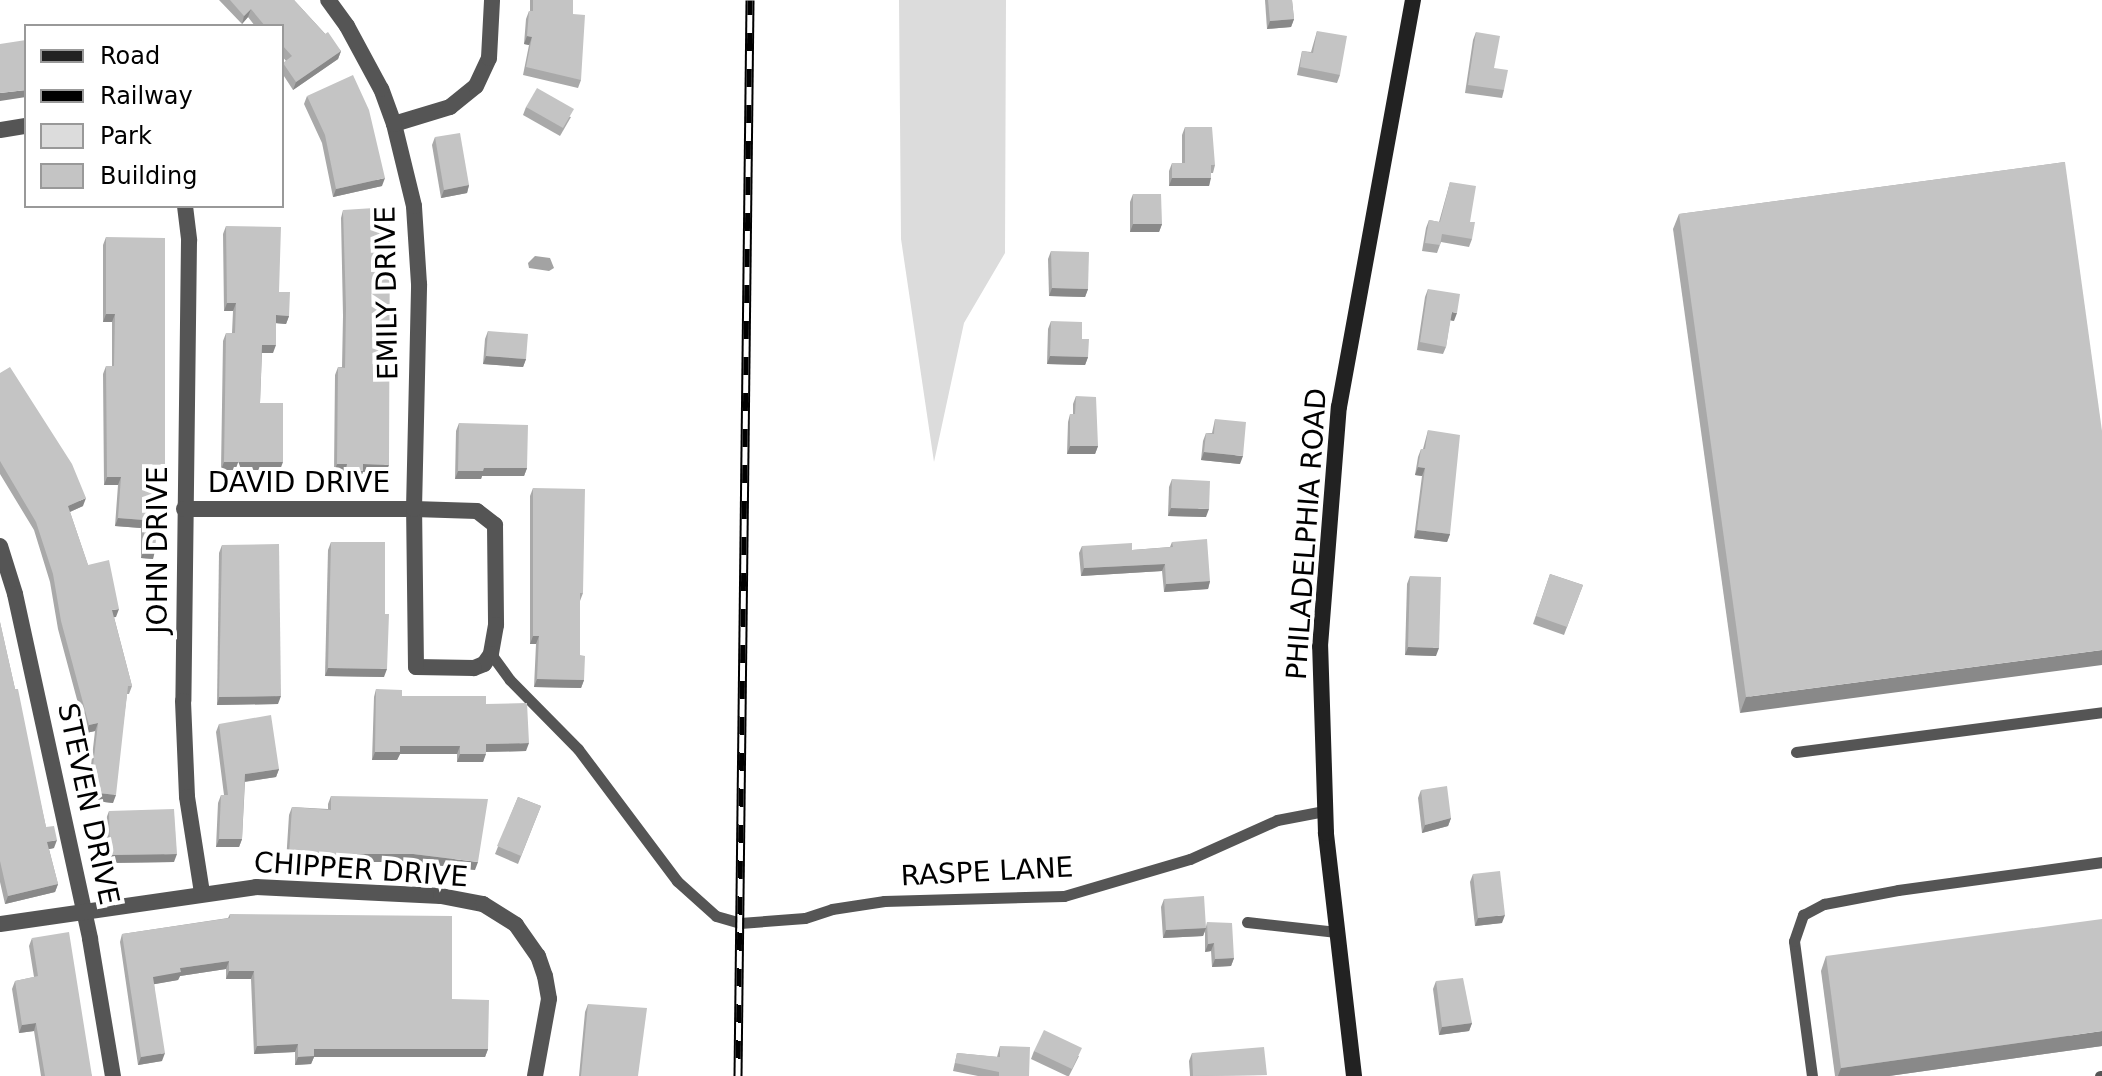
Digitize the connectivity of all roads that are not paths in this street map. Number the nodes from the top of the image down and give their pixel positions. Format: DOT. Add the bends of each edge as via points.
graph roads {
  1 [pos="328,0"];
  2 [pos="492,0"];
  3 [pos="1413,0"];
  4 [pos="394,124"];
  5 [pos="24,126"];
  6 [pos="0,130"];
  7 [pos="185,208"];
  8 [pos="184,509"];
  9 [pos="414,509"];
  10 [pos="0,546"];
  11 [pos="491,654"];
  12 [pos="2102,712"];
  13 [pos="1796,752"];
  14 [pos="1324,811"];
  15 [pos="2102,862"];
  16 [pos="202,893"];
  17 [pos="84,911"];
  18 [pos="1247,922"];
  19 [pos="0,924"];
  20 [pos="1336,932"];
  21 [pos="113,1076"];
  22 [pos="535,1076"];
  23 [pos="1354,1076"];
  24 [pos="1812,1076"];
  1 -- 4 [label="street, EMILY DRIVE" via="367,62"];
  2 -- 4 [label="street" via="489,58 476,86 450,107"];
  3 -- 14 [label="main road, PHILADELPHIA ROAD" via="1353,316 1332,468 1320,646"];
  4 -- 9 [label="street, EMILY DRIVE" via="414,206 417,253"];
  5 -- 6 [label="street"];
  7 -- 8 [label="street, JOHN DRIVE"];
  8 -- 9 [label="street, DAVID DRIVE"];
  8 -- 16 [label="street, JOHN DRIVE" via="187,797"];
  9 -- 11 [label="street, DAVID DRIVE" via="477,511 495,525 496,625"];
  9 -- 11 [label="street, DAVID DRIVE" via="416,667 474,668"];
  10 -- 17 [label="street, STEVEN DRIVE"];
  11 -- 14 [label="lane, RASPE LANE" via="578,749 677,881 716,916 740,923 775,922 884,901 1064,896 1190,859 1277,820"];
  12 -- 13 [label="lane"];
  14 -- 20 [label="main road, PHILADELPHIA ROAD"];
  15 -- 24 [label="lane" via="1898,890 1824,904 1803,915 1794,941"];
  16 -- 17 [label="street, CHIPPER DRIVE"];
  16 -- 22 [label="street, CHIPPER DRIVE" via="256,887 441,896 498,912 529,941 545,976 549,999"];
  17 -- 19 [label="street, CHIPPER DRIVE"];
  17 -- 21 [label="street, STEVEN DRIVE"];
  18 -- 20 [label="lane"];
  20 -- 23 [label="main road, PHILADELPHIA ROAD"];
}
